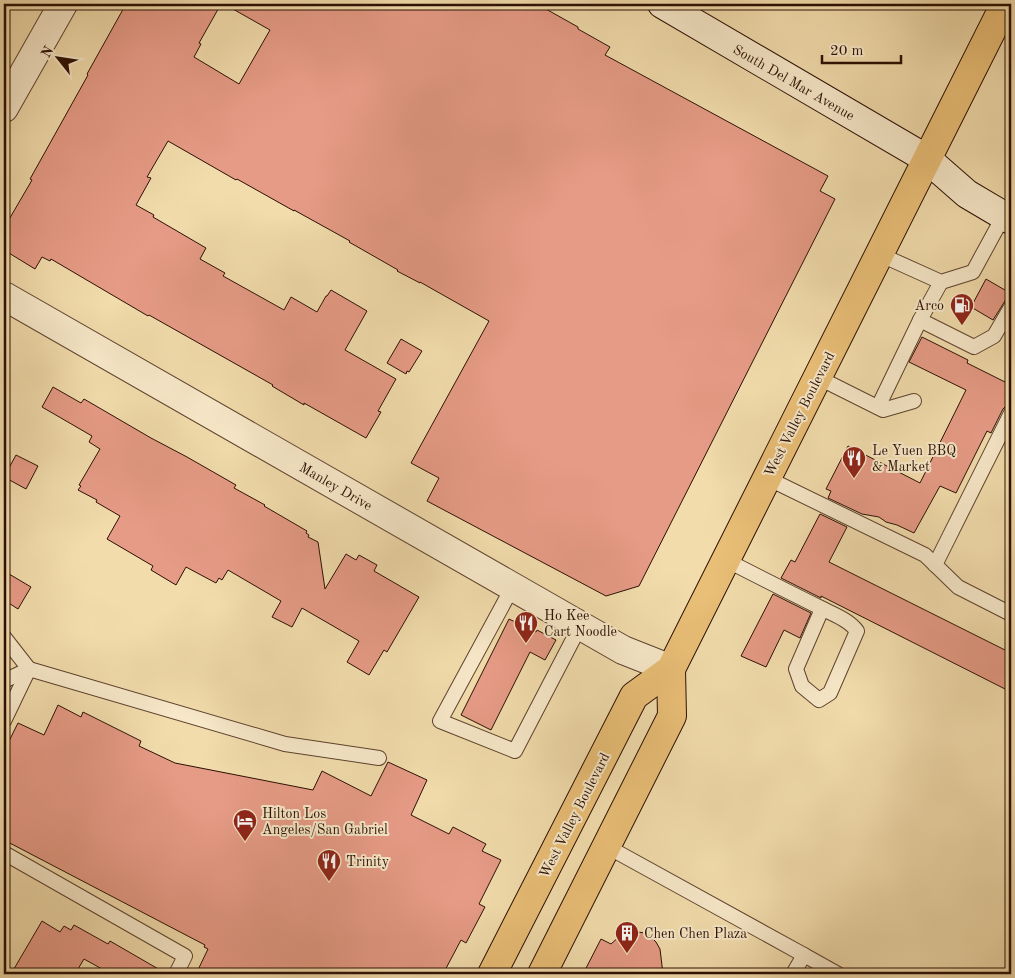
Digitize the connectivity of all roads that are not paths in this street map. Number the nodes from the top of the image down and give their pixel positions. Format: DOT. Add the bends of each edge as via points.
graph roads {
  1 [pos="63,4"];
  2 [pos="662,4"];
  3 [pos="1001,18"];
  4 [pos="4,108"];
  5 [pos="927,159"];
  6 [pos="1008,218"];
  7 [pos="879,254"];
  8 [pos="941,282"];
  9 [pos="4,296"];
  10 [pos="1011,307"];
  11 [pos="920,320"];
  12 [pos="817,377"];
  13 [pos="914,401"];
  14 [pos="878,408"];
  15 [pos="1011,413"];
  16 [pos="767,478"];
  17 [pos="726,560"];
  18 [pos="935,565"];
  19 [pos="512,588"];
  20 [pos="822,609"];
  21 [pos="1011,614"];
  22 [pos="580,626"];
  23 [pos="4,637"];
  24 [pos="29,669"];
  25 [pos="671,669"];
  26 [pos="4,681"];
  27 [pos="4,721"];
  28 [pos="379,758"];
  29 [pos="606,846"];
  30 [pos="4,853"];
  31 [pos="804,955"];
  32 [pos="176,974"];
  33 [pos="492,974"];
  34 [pos="542,974"];
  35 [pos="793,974"];
  36 [pos="838,974"];
  1 -- 4 [label="street"];
  2 -- 5 [label="street, South Del Mar Avenue"];
  3 -- 5 [label="main road, West Valley Boulevard"];
  5 -- 6 [label="street, South Del Mar Avenue" via="967,194"];
  5 -- 7 [label="main road, West Valley Boulevard"];
  6 -- 8 [label="lane" via="973,272"];
  7 -- 8 [label="lane"];
  7 -- 12 [label="main road, West Valley Boulevard"];
  8 -- 11 [label="lane"];
  9 -- 19 [label="street, Manley Drive"];
  10 -- 11 [label="lane" via="994,336 974,347"];
  11 -- 14 [label="lane"];
  12 -- 14 [label="lane"];
  12 -- 16 [label="main road, West Valley Boulevard"];
  13 -- 14 [label="lane" via="883,410"];
  15 -- 18 [label="lane"];
  16 -- 17 [label="main road, West Valley Boulevard"];
  16 -- 18 [label="lane" via="925,555"];
  17 -- 20 [label="lane"];
  17 -- 25 [label="main road, West Valley Boulevard"];
  18 -- 21 [label="lane" via="958,587"];
  19 -- 22 [label="street, Manley Drive"];
  19 -- 22 [label="lane" via="440,721 516,751"];
  20 -- 20 [label="lane" via="796,669 802,686 819,700 830,694 857,631"];
  22 -- 25 [label="street, Manley Drive" via="623,650"];
  23 -- 24 [label="lane"];
  24 -- 26 [label="lane"];
  24 -- 27 [label="lane"];
  24 -- 28 [label="lane" via="285,744"];
  25 -- 29 [label="main road, West Valley Boulevard" via="672,716"];
  25 -- 33 [label="main road, West Valley Boulevard" via="634,696"];
  29 -- 31 [label="lane"];
  29 -- 34 [label="main road, West Valley Boulevard"];
  30 -- 32 [label="lane" via="185,956"];
  31 -- 35 [label="lane"];
  31 -- 36 [label="lane"];
}
